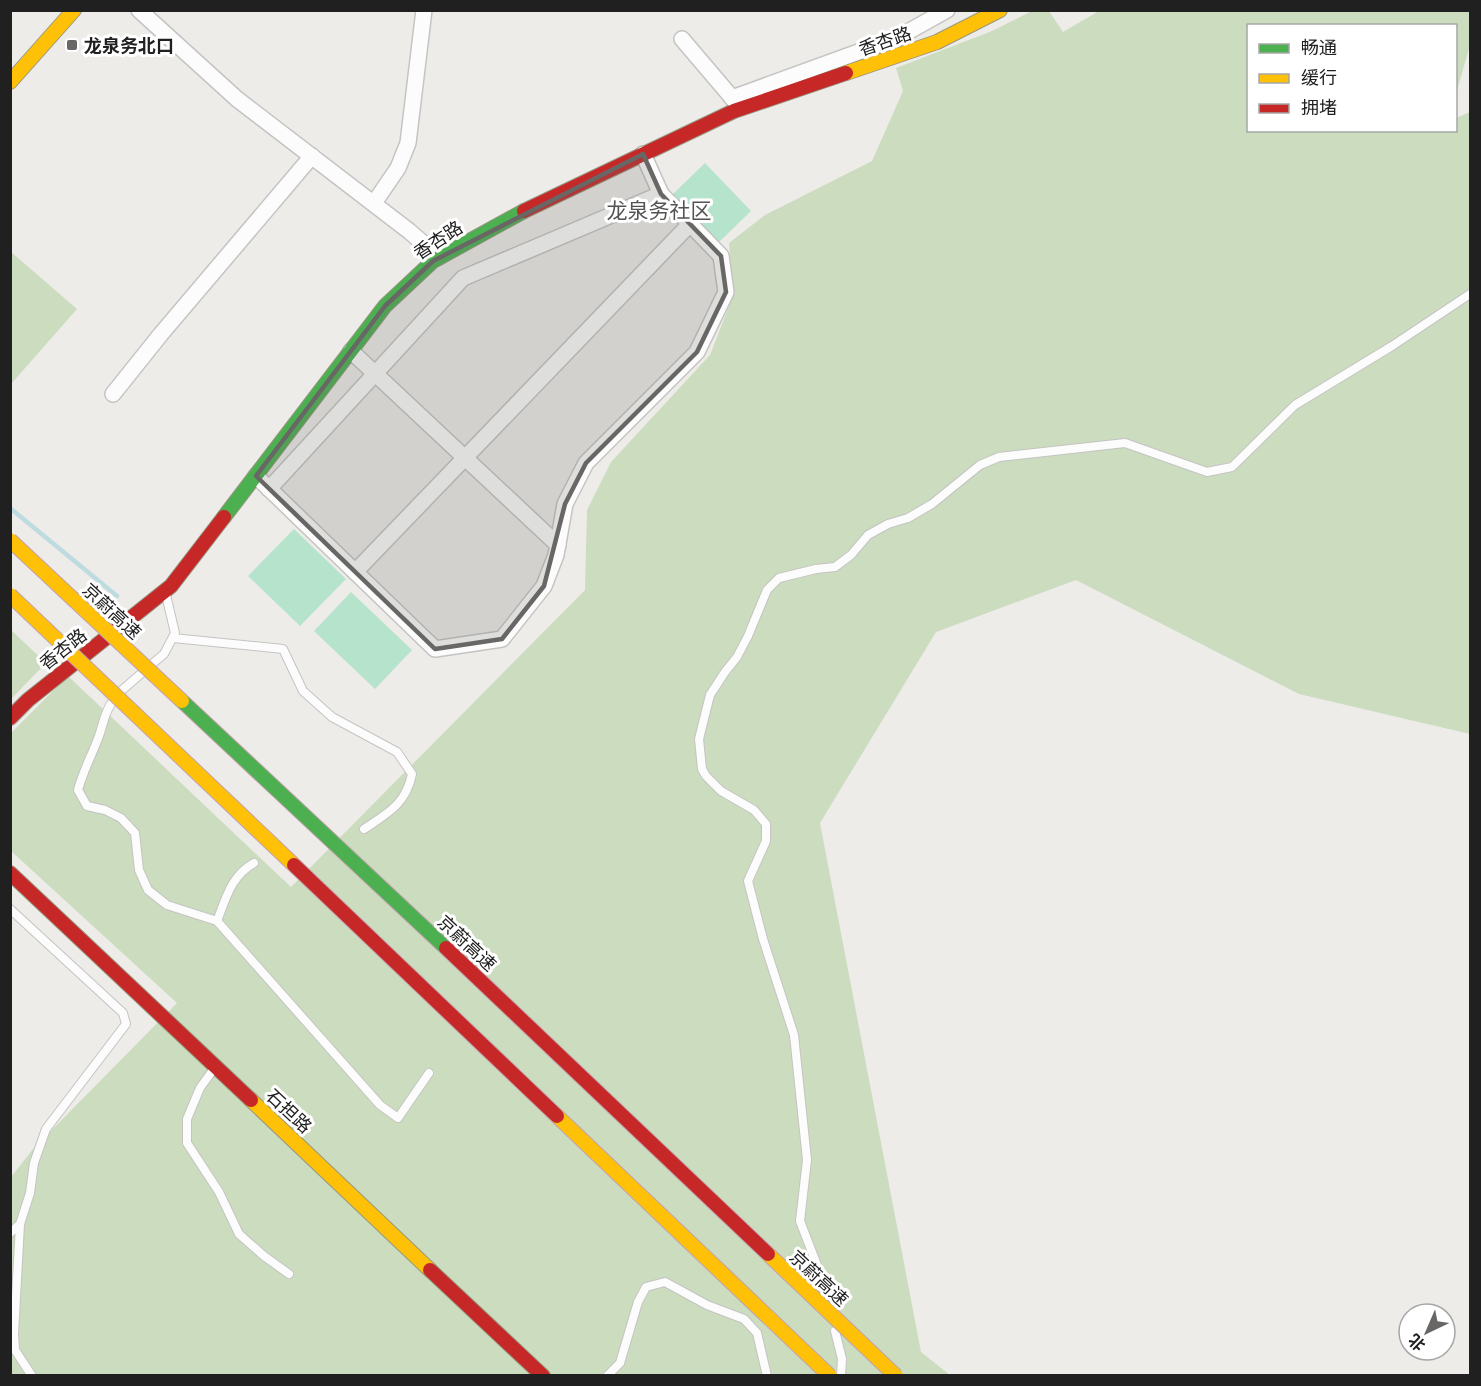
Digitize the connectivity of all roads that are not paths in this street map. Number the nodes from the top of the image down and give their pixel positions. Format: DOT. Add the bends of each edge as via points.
graph roads {
  1 [pos="74,10"];
  2 [pos="139,10"];
  3 [pos="424,10"];
  4 [pos="947,10"];
  5 [pos="1000,10"];
  6 [pos="682,39"];
  7 [pos="10,82"];
  8 [pos="736,104"];
  9 [pos="643,154"];
  10 [pos="312,156"];
  11 [pos="661,194"];
  12 [pos="374,203"];
  13 [pos="690,224"];
  14 [pos="439,257"];
  15 [pos="1470,294"];
  16 [pos="351,351"];
  17 [pos="376,374"];
  18 [pos="113,394"];
  19 [pos="465,458"];
  20 [pos="256,476"];
  21 [pos="269,489"];
  22 [pos="10,540"];
  23 [pos="558,544"];
  24 [pos="355,572"];
  25 [pos="165,591"];
  26 [pos="10,595"];
  27 [pos="173,638"];
  28 [pos="10,718"];
  29 [pos="364,829"];
  30 [pos="254,863"];
  31 [pos="10,873"];
  32 [pos="10,909"];
  33 [pos="217,921"];
  34 [pos="216,1066"];
  35 [pos="429,1073"];
  36 [pos="20,1224"];
  37 [pos="10,1233"];
  38 [pos="289,1274"];
  39 [pos="32,1376"];
  40 [pos="543,1376"];
  41 [pos="607,1376"];
  42 [pos="767,1376"];
  43 [pos="831,1376"];
  44 [pos="841,1376"];
  45 [pos="896,1376"];
  1 -- 7 [label="main road"];
  2 -- 10 [label="street" via="237,99"];
  3 -- 12 [label="street" via="408,142 398,168"];
  4 -- 8 [label="street" via="897,38"];
  5 -- 8 [label="main road, 香杏路" via="937,42"];
  6 -- 8 [label="street"];
  8 -- 9 [label="main road, 香杏路"];
  9 -- 11 [label="street"];
  9 -- 14 [label="main road, 香杏路"];
  10 -- 12 [label="street"];
  10 -- 18 [label="street"];
  11 -- 13 [label="street"];
  11 -- 17 [label="street" via="463,278"];
  12 -- 14 [label="street"];
  13 -- 19 [label="street"];
  13 -- 23 [label="street" via="721,256 726,292 698,352 586,463 565,504"];
  14 -- 16 [label="main road, 香杏路" via="385,306"];
  15 -- 44 [label="lane" via="1295,405 1232,467 1208,472 1125,443 999,457 980,465 932,504 868,535 835,567 779,578 767,590 737,657 710,695 699,739 706,776 721,791 754,810 766,824 766,841 747,881 794,1035 807,1160 800,1221 820,1273 842,1359"];
  16 -- 17 [label="street"];
  16 -- 20 [label="main road, 香杏路"];
  17 -- 19 [label="street"];
  17 -- 21 [label="street"];
  19 -- 23 [label="street"];
  19 -- 24 [label="street"];
  20 -- 21 [label="street"];
  20 -- 25 [label="main road, 香杏路"];
  21 -- 24 [label="street"];
  22 -- 45 [label="main road, 京蔚高速, bridge"];
  23 -- 24 [label="street" via="544,586 502,639 435,649"];
  25 -- 27 [label="lane"];
  25 -- 28 [label="main road, 香杏路"];
  26 -- 43 [label="main road, bridge"];
  27 -- 29 [label="lane" via="283,648 303,691 332,717 397,752 412,774 409,789 395,808"];
  27 -- 33 [label="lane" via="164,654 126,685 109,705 78,790 87,806 121,818 135,833 139,870 148,890 167,905"];
  30 -- 33 [label="lane" via="241,870"];
  31 -- 34 [label="main road, 石担路"];
  32 -- 36 [label="lane" via="123,1013 126,1024 46,1129"];
  33 -- 35 [label="lane" via="380,1106 398,1118"];
  34 -- 38 [label="lane" via="200,1088 187,1119 187,1143 219,1192 239,1234"];
  34 -- 40 [label="main road, 石担路"];
  36 -- 37 [label="lane"];
  36 -- 39 [label="lane" via="15,1350"];
  41 -- 42 [label="lane" via="620,1363 646,1287 665,1282 707,1305 744,1319 757,1333"];
}
